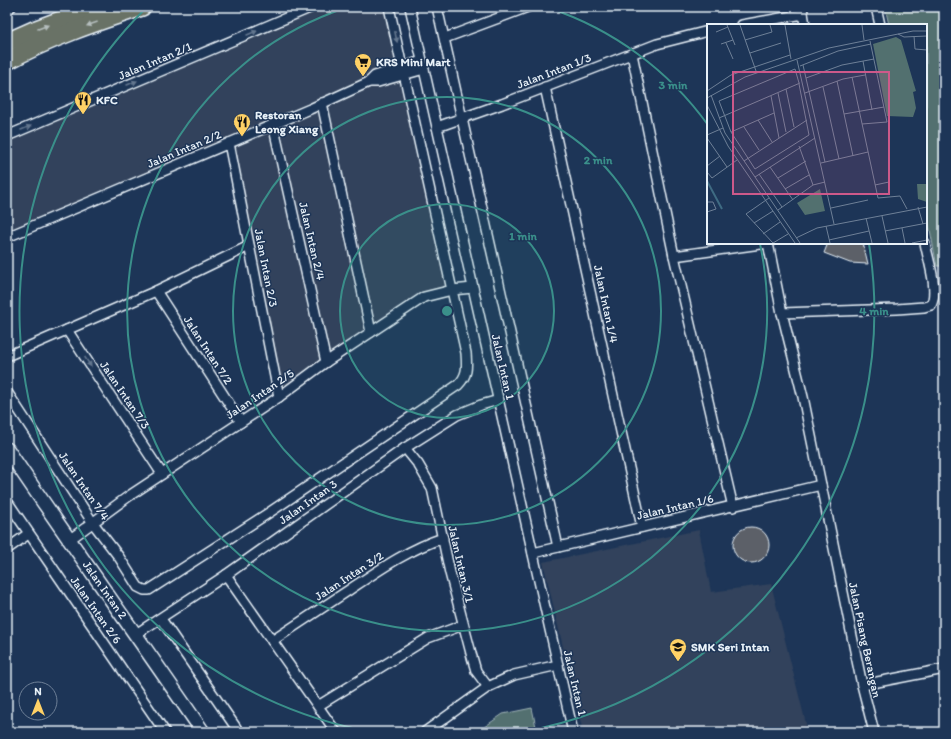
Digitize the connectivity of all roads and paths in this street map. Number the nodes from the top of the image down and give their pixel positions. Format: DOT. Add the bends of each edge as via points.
graph roads {
  1 [pos="11,7"];
  2 [pos="96,7"];
  3 [pos="142,7"];
  4 [pos="312,7"];
  5 [pos="389,7"];
  6 [pos="410,7"];
  7 [pos="437,7"];
  8 [pos="528,7"];
  9 [pos="876,7"];
  10 [pos="7,8"];
  11 [pos="75,11"];
  12 [pos="803,11"];
  13 [pos="746,24"];
  14 [pos="805,24"];
  15 [pos="880,24"];
  16 [pos="707,31"];
  17 [pos="445,38"];
  18 [pos="7,42"];
  19 [pos="632,54"];
  20 [pos="7,62"];
  21 [pos="423,65"];
  22 [pos="403,71"];
  23 [pos="545,87"];
  24 [pos="322,103"];
  25 [pos="461,119"];
  26 [pos="273,124"];
  27 [pos="437,127"];
  28 [pos="7,136"];
  29 [pos="229,143"];
  30 [pos="7,237"];
  31 [pos="761,244"];
  32 [pos="768,244"];
  33 [pos="925,244"];
  34 [pos="249,246"];
  35 [pos="674,256"];
  36 [pos="473,288"];
  37 [pos="452,290"];
  38 [pos="156,291"];
  39 [pos="782,313"];
  40 [pos="67,330"];
  41 [pos="371,332"];
  42 [pos="7,356"];
  43 [pos="326,362"];
  44 [pos="7,392"];
  45 [pos="279,397"];
  46 [pos="499,400"];
  47 [pos="241,422"];
  48 [pos="405,448"];
  49 [pos="7,449"];
  50 [pos="162,474"];
  51 [pos="821,485"];
  52 [pos="7,501"];
  53 [pos="733,507"];
  54 [pos="93,523"];
  55 [pos="642,527"];
  56 [pos="28,534"];
  57 [pos="443,538"];
  58 [pos="69,540"];
  59 [pos="558,547"];
  60 [pos="7,549"];
  61 [pos="533,553"];
  62 [pos="226,575"];
  63 [pos="161,619"];
  64 [pos="463,625"];
  65 [pos="136,634"];
  66 [pos="272,641"];
  67 [pos="558,665"];
  68 [pos="944,669"];
  69 [pos="862,685"];
  70 [pos="488,687"];
  71 [pos="318,706"];
  72 [pos="165,732"];
  73 [pos="203,732"];
  74 [pos="238,732"];
  75 [pos="336,732"];
  76 [pos="425,732"];
  77 [pos="573,732"];
  78 [pos="874,732"];
  1 -- 10 [label="street"];
  2 -- 11 [label="highway"];
  3 -- 20 [label="highway, one-way" via="39,45"];
  28 -- 4 [label="street, Jalan Intan 2/1, one-way"];
  5 -- 22 [label="street, one-way"];
  6 -- 21 [label="street, Jalan Intan 1"];
  7 -- 17 [label="street"];
  8 -- 17 [label="street"];
  9 -- 15 [label="street"];
  18 -- 11 [label="highway, one-way"];
  12 -- 13 [label="street"];
  12 -- 14 [label="street"];
  16 -- 19 [label="street, Jalan Intan 1/3" via="657,44"];
  17 -- 25 [label="street"];
  19 -- 23 [label="street, Jalan Intan 1/3"];
  19 -- 35 [label="street"];
  21 -- 22 [label="street, Jalan Intan 2/2"];
  21 -- 27 [label="street, Jalan Intan 1"];
  22 -- 24 [label="street, Jalan Intan 2/2" via="378,82 369,82"];
  22 -- 37 [label="street"];
  23 -- 25 [label="street, Jalan Intan 1/3"];
  23 -- 55 [label="street, Jalan Intan 1/4"];
  24 -- 26 [label="street, Jalan Intan 2/2"];
  24 -- 41 [label="street"];
  25 -- 27 [label="street, Jalan Intan 1/3"];
  25 -- 59 [label="street"];
  26 -- 29 [label="street, Jalan Intan 2/2"];
  26 -- 43 [label="street, Jalan Intan 2/4"];
  27 -- 36 [label="street, Jalan Intan 1"];
  29 -- 30 [label="street, Jalan Intan 2/2"];
  29 -- 34 [label="street, Jalan Intan 2/3"];
  31 -- 35 [label="street"];
  32 -- 39 [label="street, Jalan Pisang Berangan"];
  33 -- 39 [label="street" via="934,287 934,300 931,305 898,309"];
  34 -- 38 [label="street"];
  34 -- 45 [label="street, Jalan Intan 2/3"];
  35 -- 53 [label="street"];
  36 -- 37 [label="street, Jalan Intan 2/5"];
  36 -- 46 [label="street, Jalan Intan 1"];
  37 -- 41 [label="street, Jalan Intan 2/5" via="424,297"];
  37 -- 54 [label="street, Jalan Intan 7/4" via="466,354 468,370 464,379 270,512 149,590 138,587"];
  38 -- 40 [label="street"];
  38 -- 47 [label="street, Jalan Intan 7/2"];
  39 -- 51 [label="street, Jalan Pisang Berangan"];
  40 -- 42 [label="street"];
  40 -- 50 [label="street, Jalan Intan 7/3, one-way"];
  41 -- 43 [label="street, Jalan Intan 2/5"];
  43 -- 45 [label="street, Jalan Intan 2/5"];
  44 -- 54 [label="street, Jalan Intan 7/4"];
  45 -- 47 [label="street, Jalan Intan 2/5"];
  46 -- 48 [label="street, Jalan Intan 3" via="481,404 457,415"];
  46 -- 61 [label="street, Jalan Intan 1"];
  47 -- 50 [label="street, Jalan Intan 2/5"];
  48 -- 57 [label="street, Jalan Intan 3/1" via="432,488"];
  48 -- 62 [label="street, Jalan Intan 3"];
  49 -- 58 [label="street, Jalan Intan 2"];
  50 -- 54 [label="street, Jalan Intan 2/5"];
  51 -- 53 [label="street, Jalan Intan 1/6"];
  51 -- 69 [label="street, Jalan Pisang Berangan"];
  52 -- 56 [label="street, Jalan Intan 2/6"];
  53 -- 55 [label="street, Jalan Intan 1/6"];
  54 -- 58 [label="street, Jalan Intan 2/5"];
  55 -- 59 [label="street, Jalan Intan 1/6"];
  56 -- 60 [label="street"];
  56 -- 72 [label="street, Jalan Intan 2/6"];
  57 -- 64 [label="street, Jalan Intan 3/1"];
  57 -- 66 [label="street, Jalan Intan 3/2" via="405,554 370,575"];
  58 -- 65 [label="street, Jalan Intan 2"];
  59 -- 61 [label="street, Jalan Intan 1/6"];
  61 -- 67 [label="street, Jalan Intan 1"];
  62 -- 63 [label="street, Jalan Intan 3"];
  62 -- 66 [label="street"];
  63 -- 65 [label="street, Jalan Intan 3"];
  63 -- 74 [label="street"];
  64 -- 70 [label="street, Jalan Intan 3/1" via="476,671"];
  64 -- 71 [label="street" via="428,638"];
  65 -- 73 [label="street, Jalan Intan 2"];
  66 -- 71 [label="street"];
  67 -- 70 [label="street" via="514,675"];
  67 -- 77 [label="street, Jalan Intan 1"];
  68 -- 69 [label="street"];
  69 -- 78 [label="street, Jalan Pisang Berangan"];
  70 -- 76 [label="street"];
  71 -- 75 [label="street"];
}
